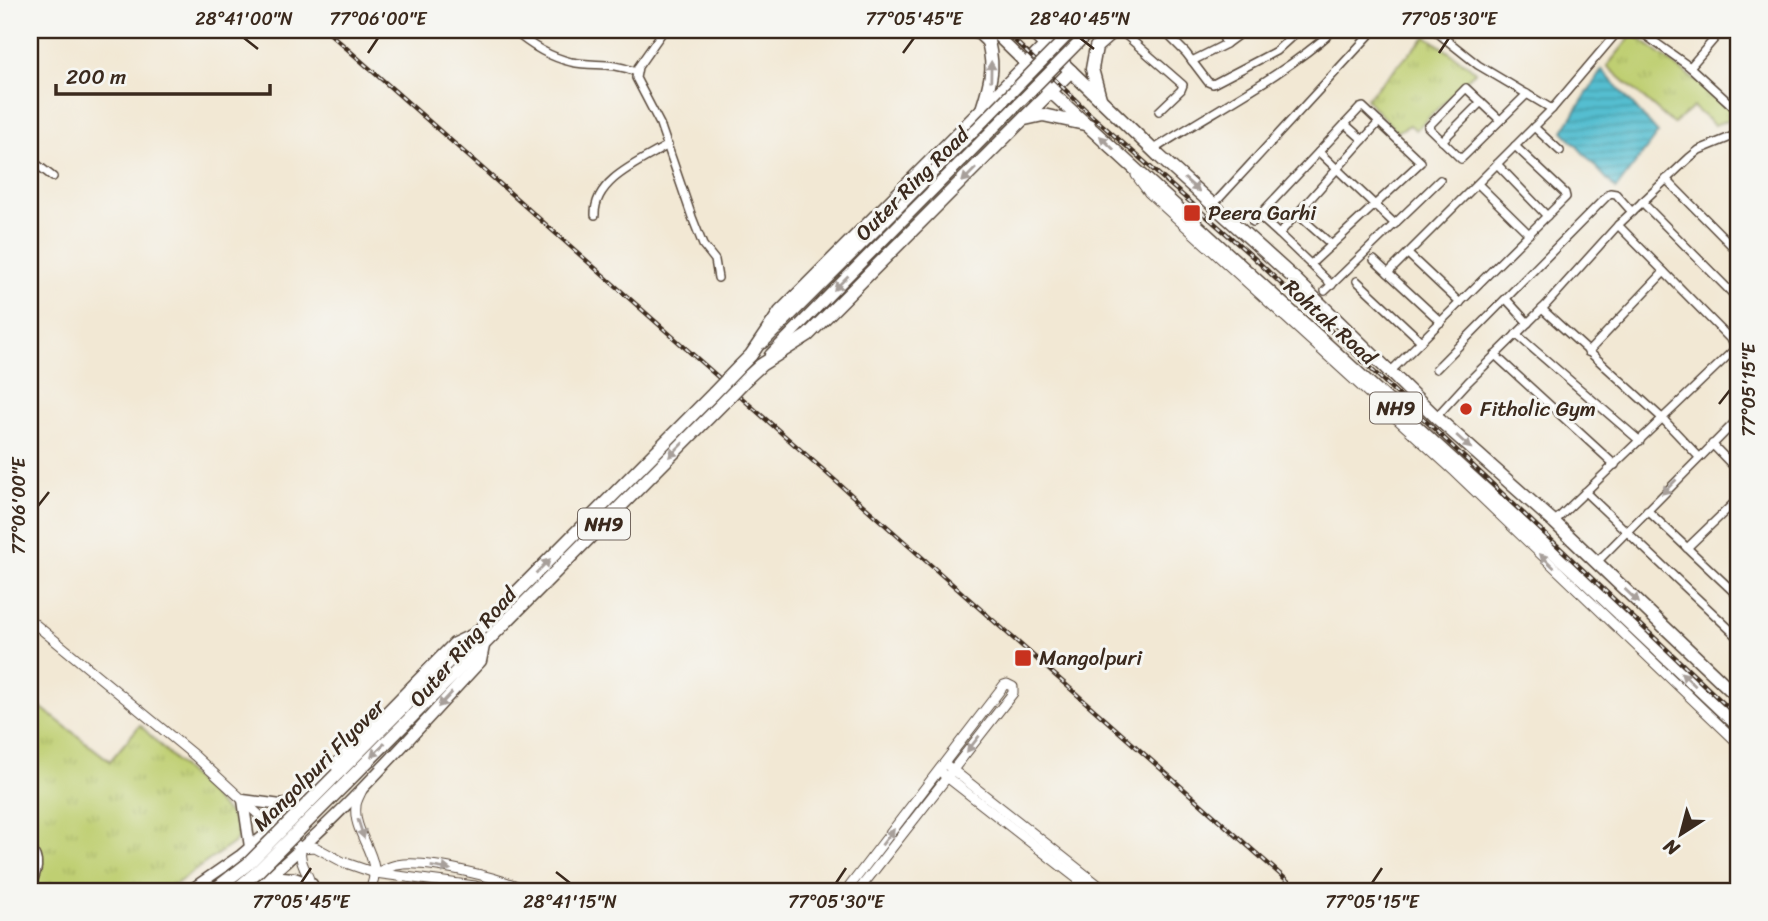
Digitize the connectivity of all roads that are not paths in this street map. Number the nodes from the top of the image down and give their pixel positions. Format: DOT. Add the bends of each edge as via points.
graph roads {
  1 [pos="513,30"];
  2 [pos="628,30"];
  3 [pos="635,30"];
  4 [pos="664,30"];
  5 [pos="972,30"];
  6 [pos="985,30"];
  7 [pos="990,30"];
  8 [pos="1028,30"];
  9 [pos="1061,30"];
  10 [pos="1073,30"];
  11 [pos="1091,30"];
  12 [pos="1118,30"];
  13 [pos="1220,30"];
  14 [pos="1245,30"];
  15 [pos="1299,30"];
  16 [pos="1334,30"];
  17 [pos="1374,30"];
  18 [pos="1434,30"];
  19 [pos="1619,30"];
  20 [pos="1638,30"];
  21 [pos="1722,30"];
  22 [pos="1171,38"];
  23 [pos="1226,44"];
  24 [pos="990,47"];
  25 [pos="1046,47"];
  26 [pos="1192,61"];
  27 [pos="1028,65"];
  28 [pos="1690,67"];
  29 [pos="1071,71"];
  30 [pos="636,72"];
  31 [pos="1051,92"];
  32 [pos="1527,94"];
  33 [pos="1101,101"];
  34 [pos="1481,102"];
  35 [pos="1552,109"];
  36 [pos="1159,111"];
  37 [pos="1738,111"];
  38 [pos="981,112"];
  39 [pos="1023,120"];
  40 [pos="1500,120"];
  41 [pos="1379,122"];
  42 [pos="969,124"];
  43 [pos="1345,124"];
  44 [pos="1089,125"];
  45 [pos="1534,127"];
  46 [pos="1738,134"];
  47 [pos="1363,141"];
  48 [pos="1442,141"];
  49 [pos="668,145"];
  50 [pos="1515,146"];
  51 [pos="994,149"];
  52 [pos="1153,150"];
  53 [pos="1560,151"];
  54 [pos="1319,152"];
  55 [pos="30,159"];
  56 [pos="1129,164"];
  57 [pos="1497,164"];
  58 [pos="1337,169"];
  59 [pos="52,177"];
  60 [pos="1666,179"];
  61 [pos="1440,180"];
  62 [pos="1478,184"];
  63 [pos="1642,202"];
  64 [pos="1214,204"];
  65 [pos="1375,205"];
  66 [pos="1632,212"];
  67 [pos="1297,214"];
  68 [pos="595,215"];
  69 [pos="1259,216"];
  70 [pos="1547,216"];
  71 [pos="1253,222"];
  72 [pos="1395,224"];
  73 [pos="1618,225"];
  74 [pos="1279,234"];
  75 [pos="1529,234"];
  76 [pos="1332,245"];
  77 [pos="1738,252"];
  78 [pos="1408,254"];
  79 [pos="1374,260"];
  80 [pos="1311,264"];
  81 [pos="1664,272"];
  82 [pos="1388,274"];
  83 [pos="718,278"];
  84 [pos="1357,281"];
  85 [pos="1332,285"];
  86 [pos="1325,290"];
  87 [pos="1506,299"];
  88 [pos="1738,299"];
  89 [pos="1460,303"];
  90 [pos="1542,309"];
  91 [pos="1440,322"];
  92 [pos="1528,323"];
  93 [pos="1516,334"];
  94 [pos="1421,341"];
  95 [pos="1738,347"];
  96 [pos="1588,352"];
  97 [pos="1495,355"];
  98 [pos="756,360"];
  99 [pos="1436,369"];
  100 [pos="1390,372"];
  101 [pos="719,397"];
  102 [pos="1436,417"];
  103 [pos="1663,419"];
  104 [pos="1738,419"];
  105 [pos="1640,441"];
  106 [pos="1712,444"];
  107 [pos="1699,457"];
  108 [pos="1615,465"];
  109 [pos="1738,471"];
  110 [pos="1585,492"];
  111 [pos="1737,501"];
  112 [pos="1647,510"];
  113 [pos="1555,522"];
  114 [pos="1626,531"];
  115 [pos="1688,548"];
  116 [pos="1601,558"];
  117 [pos="1584,581"];
  118 [pos="1582,595"];
  119 [pos="1738,596"];
  120 [pos="30,620"];
  121 [pos="478,632"];
  122 [pos="1738,637"];
  123 [pos="484,646"];
  124 [pos="1738,698"];
  125 [pos="1738,726"];
  126 [pos="1738,743"];
  127 [pos="946,770"];
  128 [pos="329,771"];
  129 [pos="364,785"];
  130 [pos="243,800"];
  131 [pos="298,802"];
  132 [pos="273,828"];
  133 [pos="30,847"];
  134 [pos="250,848"];
  135 [pos="301,849"];
  136 [pos="375,873"];
  137 [pos="271,876"];
  138 [pos="312,888"];
  139 [pos="393,888"];
  140 [pos="30,889"];
  141 [pos="372,890"];
  142 [pos="189,891"];
  143 [pos="213,891"];
  144 [pos="233,891"];
  145 [pos="251,891"];
  146 [pos="429,891"];
  147 [pos="491,891"];
  148 [pos="528,891"];
  149 [pos="846,891"];
  150 [pos="858,891"];
  151 [pos="1093,891"];
  152 [pos="1106,891"];
  1 -- 30 [label="street" via="558,58 612,64"];
  2 -- 3 [label="street"];
  4 -- 30 [label="street"];
  5 -- 24 [label="street"];
  6 -- 24 [label="highway"];
  7 -- 27 [label="main road, Rohtak Road / NH9"];
  8 -- 25 [label="main road, Rohtak Road / NH9"];
  9 -- 25 [label="highway, Outer Ring Road"];
  10 -- 98 [label="main road, Outer Ring Road, bridge"];
  11 -- 98 [label="main road, Outer Ring Road, one-way, bridge"];
  12 -- 33 [label="highway" via="1096,47 1091,69"];
  12 -- 36 [label="street" via="1182,85"];
  13 -- 23 [label="street"];
  14 -- 23 [label="street"];
  15 -- 26 [label="street" via="1276,51 1213,84"];
  16 -- 52 [label="street" via="1281,72"];
  17 -- 64 [label="street"];
  18 -- 32 [label="street" via="1478,65"];
  19 -- 35 [label="street"];
  20 -- 28 [label="street"];
  21 -- 28 [label="street"];
  22 -- 26 [label="street"];
  23 -- 26 [label="street"];
  38 -- 24 [label="highway, one-way" via="993,77"];
  25 -- 27 [label="highway, Outer Ring Road"];
  25 -- 29 [label="highway, Rohtak Road / NH9"];
  27 -- 31 [label="highway, Rohtak Road / NH9"];
  27 -- 38 [label="highway, Outer Ring Road"];
  28 -- 37 [label="street"];
  29 -- 31 [label="highway, Outer Ring Road"];
  29 -- 33 [label="highway, Rohtak Road / NH9"];
  30 -- 49 [label="street"];
  31 -- 39 [label="highway, Outer Ring Road"];
  31 -- 44 [label="highway, Rohtak Road / NH9"];
  32 -- 35 [label="street"];
  32 -- 40 [label="street"];
  33 -- 52 [label="highway, Rohtak Road / NH9"];
  34 -- 40 [label="street"];
  34 -- 48 [label="street"];
  34 -- 48 [label="street" via="1466,88 1428,127"];
  35 -- 45 [label="street"];
  38 -- 42 [label="highway, Outer Ring Road"];
  39 -- 44 [label="highway" via="1042,115"];
  39 -- 51 [label="highway, Outer Ring Road"];
  40 -- 48 [label="street" via="1461,159"];
  41 -- 43 [label="street" via="1362,107"];
  41 -- 47 [label="street"];
  41 -- 65 [label="street" via="1421,162"];
  42 -- 51 [label="highway"];
  42 -- 98 [label="highway, Outer Ring Road" via="780,312"];
  43 -- 47 [label="street"];
  43 -- 54 [label="street"];
  56 -- 44 [label="highway, Rohtak Road / NH9, one-way"];
  45 -- 50 [label="street"];
  45 -- 53 [label="street"];
  46 -- 60 [label="street" via="1699,150"];
  47 -- 58 [label="street"];
  49 -- 68 [label="street" via="605,187"];
  49 -- 83 [label="street" via="699,236 715,260"];
  50 -- 57 [label="street"];
  50 -- 70 [label="street" via="1565,193 1564,200"];
  51 -- 98 [label="highway, Outer Ring Road, one-way" via="808,335"];
  52 -- 64 [label="highway, Rohtak Road / NH9, one-way"];
  54 -- 58 [label="street"];
  54 -- 69 [label="street"];
  55 -- 59 [label="street"];
  56 -- 117 [label="highway, Rohtak Road / NH9"];
  118 -- 56 [label="street, one-way" via="1455,472 1158,201"];
  57 -- 62 [label="street"];
  57 -- 70 [label="street"];
  58 -- 65 [label="street"];
  58 -- 67 [label="street"];
  60 -- 63 [label="street"];
  60 -- 77 [label="street"];
  61 -- 72 [label="street"];
  62 -- 75 [label="street"];
  62 -- 78 [label="street"];
  63 -- 66 [label="street"];
  63 -- 88 [label="street"];
  64 -- 100 [label="highway, Rohtak Road / NH9"];
  65 -- 72 [label="street"];
  65 -- 76 [label="street"];
  66 -- 73 [label="street"];
  66 -- 87 [label="street" via="1610,193"];
  67 -- 74 [label="street"];
  67 -- 76 [label="street"];
  69 -- 71 [label="street"];
  69 -- 74 [label="street"];
  70 -- 75 [label="street"];
  72 -- 85 [label="street"];
  73 -- 81 [label="street"];
  73 -- 90 [label="street"];
  74 -- 80 [label="street"];
  75 -- 89 [label="street"];
  76 -- 80 [label="street"];
  78 -- 82 [label="street"];
  78 -- 89 [label="street"];
  79 -- 82 [label="street"];
  80 -- 85 [label="street"];
  81 -- 95 [label="street"];
  81 -- 96 [label="street"];
  82 -- 91 [label="street"];
  84 -- 94 [label="street"];
  85 -- 86 [label="street"];
  87 -- 92 [label="street"];
  87 -- 99 [label="street"];
  89 -- 91 [label="street"];
  90 -- 92 [label="street"];
  90 -- 96 [label="street"];
  91 -- 94 [label="street"];
  92 -- 93 [label="street"];
  93 -- 97 [label="street"];
  93 -- 105 [label="street"];
  94 -- 100 [label="street"];
  95 -- 103 [label="street"];
  96 -- 103 [label="street"];
  97 -- 102 [label="street"];
  97 -- 108 [label="street"];
  98 -- 101 [label="highway, Outer Ring Road, bridge"];
  100 -- 102 [label="highway, Rohtak Road / NH9"];
  121 -- 101 [label="highway, Outer Ring Road, one-way"];
  101 -- 123 [label="highway, Outer Ring Road / NH9, one-way"];
  102 -- 113 [label="highway, Rohtak Road / NH9, one-way"];
  103 -- 105 [label="street"];
  103 -- 107 [label="street"];
  104 -- 106 [label="street"];
  105 -- 108 [label="street"];
  106 -- 107 [label="street"];
  106 -- 109 [label="street"];
  107 -- 112 [label="street, one-way"];
  108 -- 110 [label="street"];
  110 -- 113 [label="street"];
  110 -- 114 [label="street"];
  111 -- 115 [label="street"];
  112 -- 114 [label="street"];
  112 -- 115 [label="street"];
  113 -- 116 [label="highway, Rohtak Road / NH9"];
  114 -- 116 [label="street"];
  114 -- 122 [label="street"];
  115 -- 119 [label="street"];
  116 -- 124 [label="highway, Rohtak Road / NH9, one-way"];
  117 -- 118 [label="highway"];
  125 -- 117 [label="highway, Rohtak Road / NH9, one-way"];
  118 -- 126 [label="street"];
  120 -- 130 [label="street"];
  121 -- 128 [label="main road" via="454,643"];
  121 -- 143 [label="highway, Mangolpuri Flyover, bridge" via="249,863"];
  123 -- 129 [label="main road, Outer Ring Road, one-way" via="481,661"];
  123 -- 144 [label="highway, Mangolpuri Flyover / NH9, one-way, bridge"];
  127 -- 127 [label="street, one-way" via="1004,685 1013,687 1013,693"];
  149 -- 127 [label="street, one-way"];
  127 -- 150 [label="street"];
  127 -- 151 [label="street"];
  127 -- 152 [label="street"];
  128 -- 129 [label="main road" via="328,786 336,796"];
  128 -- 131 [label="main road"];
  129 -- 135 [label="main road, Outer Ring Road"];
  129 -- 136 [label="street, one-way" via="355,806"];
  130 -- 131 [label="main road" via="281,805"];
  130 -- 132 [label="street"];
  130 -- 134 [label="main road"];
  131 -- 132 [label="main road"];
  132 -- 134 [label="main road"];
  132 -- 135 [label="street"];
  133 -- 140 [label="street" via="39,868"];
  134 -- 142 [label="main road"];
  135 -- 136 [label="street" via="315,848"];
  135 -- 137 [label="main road, Outer Ring Road"];
  135 -- 138 [label="street" via="299,859"];
  136 -- 141 [label="street"];
  136 -- 147 [label="street"];
  136 -- 148 [label="street, one-way" via="397,864 428,866 511,883"];
  137 -- 138 [label="main road" via="294,878"];
  137 -- 145 [label="main road, Outer Ring Road"];
  139 -- 146 [label="street"];
}
